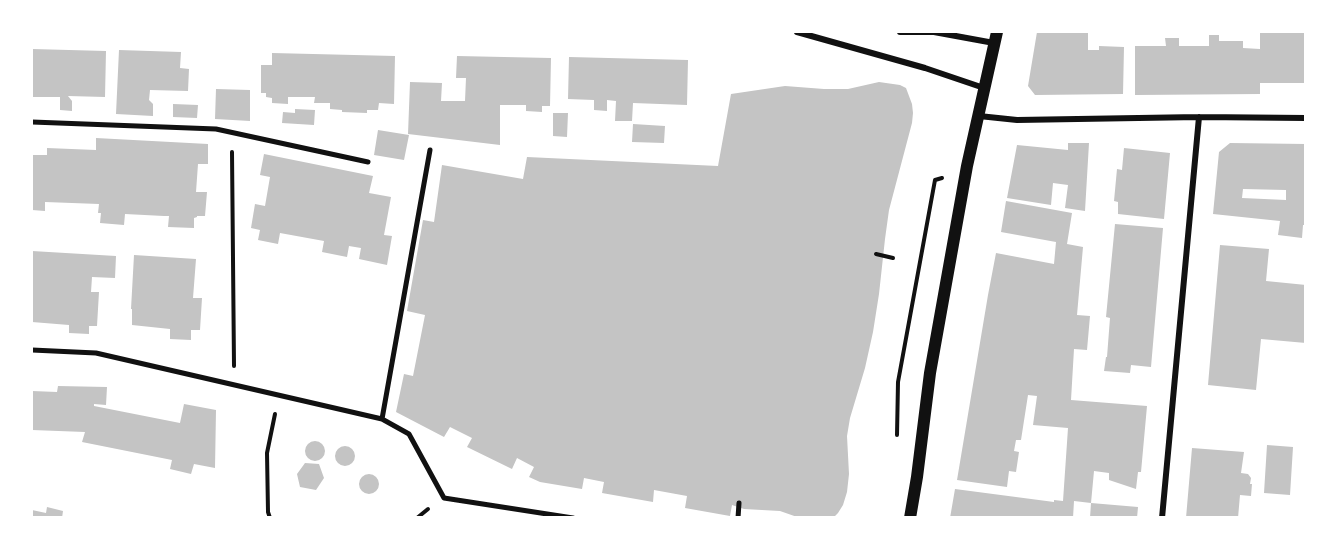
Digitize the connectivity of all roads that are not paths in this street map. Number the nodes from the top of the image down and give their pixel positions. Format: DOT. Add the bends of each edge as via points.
graph roads {
  1 [pos="797,32"];
  2 [pos="900,32"];
  3 [pos="995,37"];
  4 [pos="984,88"];
  5 [pos="979,116"];
  6 [pos="1199,117"];
  7 [pos="1305,118"];
  8 [pos="32,122"];
  9 [pos="430,150"];
  10 [pos="368,162"];
  11 [pos="32,350"];
  12 [pos="382,419"];
  13 [pos="739,503"];
  14 [pos="573,518"];
  15 [pos="738,518"];
  16 [pos="910,518"];
  17 [pos="1162,518"];
  1 -- 4 [label="street"];
  2 -- 3 [label="street"];
  3 -- 4 [label="main road"];
  4 -- 5 [label="main road"];
  5 -- 6 [label="street" via="1017,120"];
  5 -- 16 [label="main road" via="930,373"];
  6 -- 7 [label="street"];
  6 -- 17 [label="street"];
  8 -- 10 [label="street" via="216,129"];
  9 -- 12 [label="street"];
  11 -- 12 [label="street" via="96,353"];
  12 -- 14 [label="street" via="409,434 444,498"];
  13 -- 15 [label="street"];
}
